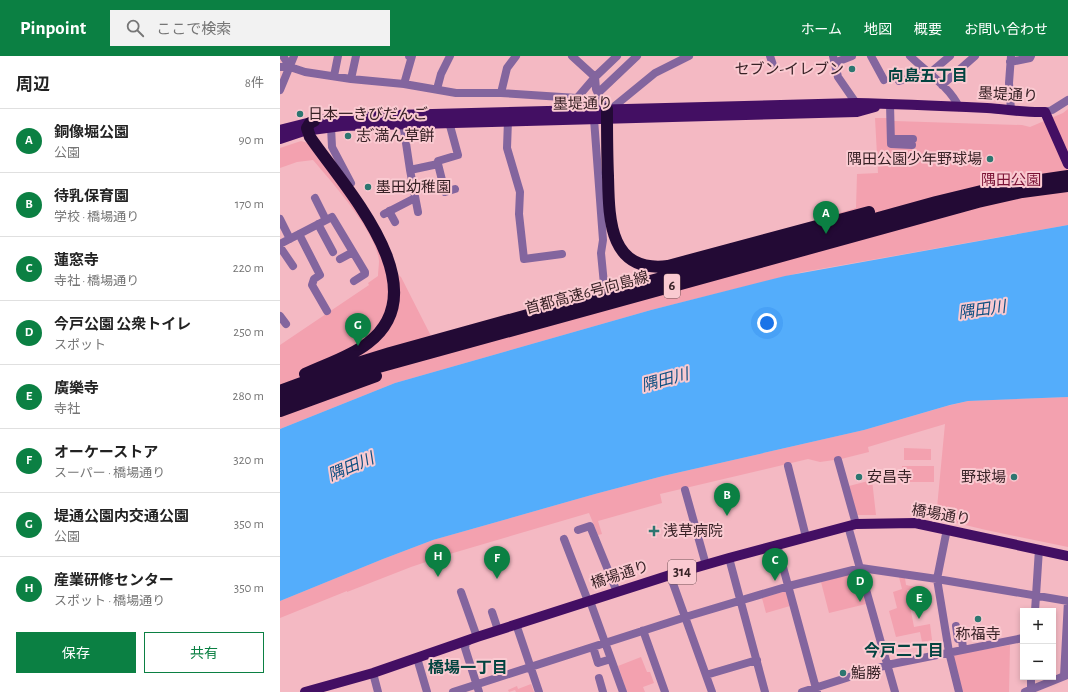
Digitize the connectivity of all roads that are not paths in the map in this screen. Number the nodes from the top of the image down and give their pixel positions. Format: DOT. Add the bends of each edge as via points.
graph roads {
  1 [pos="283,56"];
  2 [pos="294,56"];
  3 [pos="338,56"];
  4 [pos="356,56"];
  5 [pos="409,56"];
  6 [pos="450,56"];
  7 [pos="516,56"];
  8 [pos="572,56"];
  9 [pos="618,56"];
  10 [pos="637,56"];
  11 [pos="770,56"];
  12 [pos="852,56"];
  13 [pos="871,56"];
  14 [pos="910,56"];
  15 [pos="950,56"];
  16 [pos="975,56"];
  17 [pos="1031,56"];
  18 [pos="686,57"];
  19 [pos="833,59"];
  20 [pos="1011,59"];
  21 [pos="773,65"];
  22 [pos="280,67"];
  23 [pos="290,67"];
  24 [pos="895,73"];
  25 [pos="930,73"];
  26 [pos="334,76"];
  27 [pos="595,77"];
  28 [pos="351,78"];
  29 [pos="884,80"];
  30 [pos="404,84"];
  31 [pos="942,85"];
  32 [pos="437,89"];
  33 [pos="280,90"];
  34 [pos="501,93"];
  35 [pos="598,93"];
  36 [pos="577,98"];
  37 [pos="1068,100"];
  38 [pos="856,103"];
  39 [pos="889,104"];
  40 [pos="959,107"];
  41 [pos="1011,110"];
  42 [pos="1045,112"];
  43 [pos="606,114"];
  44 [pos="594,119"];
  45 [pos="508,120"];
  46 [pos="449,122"];
  47 [pos="403,123"];
  48 [pos="311,126"];
  49 [pos="331,127"];
  50 [pos="280,130"];
  51 [pos="280,139"];
  52 [pos="912,142"];
  53 [pos="438,164"];
  54 [pos="1068,164"];
  55 [pos="410,170"];
  56 [pos="1068,176"];
  57 [pos="352,183"];
  58 [pos="1006,185"];
  59 [pos="1068,187"];
  60 [pos="455,189"];
  61 [pos="315,198"];
  62 [pos="415,198"];
  63 [pos="418,212"];
  64 [pos="280,219"];
  65 [pos="326,220"];
  66 [pos="395,222"];
  67 [pos="318,224"];
  68 [pos="299,234"];
  69 [pos="290,239"];
  70 [pos="280,246"];
  71 [pos="333,252"];
  72 [pos="353,252"];
  73 [pos="562,254"];
  74 [pos="340,259"];
  75 [pos="293,266"];
  76 [pos="354,281"];
  77 [pos="604,284"];
  78 [pos="623,299"];
  79 [pos="327,311"];
  80 [pos="280,316"];
  81 [pos="286,324"];
  82 [pos="494,335"];
  83 [pos="280,385"];
  84 [pos="280,391"];
  85 [pos="280,401"];
  86 [pos="280,411"];
  87 [pos="838,460"];
  88 [pos="788,466"];
  89 [pos="684,490"];
  90 [pos="852,525"];
  91 [pos="947,529"];
  92 [pos="578,530"];
  93 [pos="806,537"];
  94 [pos="564,539"];
  95 [pos="777,545"];
  96 [pos="1039,549"];
  97 [pos="1068,556"];
  98 [pos="729,558"];
  99 [pos="706,565"];
  100 [pos="861,568"];
  101 [pos="670,575"];
  102 [pos="937,579"];
  103 [pos="789,586"];
  104 [pos="461,592"];
  105 [pos="617,592"];
  106 [pos="1036,595"];
  107 [pos="741,600"];
  108 [pos="589,601"];
  109 [pos="1068,601"];
  110 [pos="1035,608"];
  111 [pos="492,612"];
  112 [pos="685,617"];
  113 [pos="516,624"];
  114 [pos="956,626"];
  115 [pos="498,630"];
  116 [pos="642,631"];
  117 [pos="473,638"];
  118 [pos="1020,639"];
  119 [pos="605,644"];
  120 [pos="593,648"];
  121 [pos="963,649"];
  122 [pos="949,652"];
  123 [pos="417,658"];
  124 [pos="611,659"];
  125 [pos="757,660"];
  126 [pos="887,665"];
  127 [pos="531,667"];
  128 [pos="373,673"];
  129 [pos="706,675"];
  130 [pos="1066,676"];
  131 [pos="599,678"];
  132 [pos="1031,680"];
  133 [pos="478,688"];
  134 [pos="817,690"];
  135 [pos="1029,691"];
  136 [pos="305,692"];
  137 [pos="378,692"];
  138 [pos="427,692"];
  139 [pos="456,692"];
  140 [pos="539,692"];
  141 [pos="604,692"];
  142 [pos="623,692"];
  143 [pos="665,692"];
  144 [pos="712,692"];
  145 [pos="765,692"];
  146 [pos="802,692"];
  147 [pos="895,692"];
  148 [pos="959,692"];
  1 -- 23 [label="street"];
  2 -- 23 [label="street"];
  3 -- 26 [label="street"];
  4 -- 28 [label="street"];
  5 -- 30 [label="street" via="412,56"];
  6 -- 32 [label="street"];
  7 -- 34 [label="street" via="507,68"];
  8 -- 27 [label="street"];
  9 -- 27 [label="street"];
  10 -- 35 [label="street"];
  11 -- 21 [label="street"];
  12 -- 19 [label="street"];
  13 -- 29 [label="street"];
  14 -- 25 [label="street"];
  15 -- 25 [label="street"];
  16 -- 31 [label="street"];
  17 -- 20 [label="street"];
  18 -- 43 [label="street" via="655,73"];
  19 -- 38 [label="street" via="838,77"];
  20 -- 41 [label="street"];
  22 -- 23 [label="street"];
  23 -- 26 [label="street"];
  23 -- 33 [label="street"];
  24 -- 25 [label="street" via="899,81"];
  25 -- 31 [label="street"];
  26 -- 28 [label="street"];
  27 -- 35 [label="street"];
  27 -- 36 [label="street"];
  28 -- 30 [label="street"];
  30 -- 32 [label="street"];
  31 -- 40 [label="street"];
  32 -- 34 [label="street" via="456,93"];
  34 -- 36 [label="street"];
  35 -- 43 [label="street"];
  36 -- 43 [label="street"];
  37 -- 42 [label="street"];
  38 -- 39 [label="main road, 墨堤通り"];
  38 -- 43 [label="main road, 墨堤通り"];
  39 -- 40 [label="main road, 墨堤通り"];
  39 -- 43 [label="main road, 墨堤通り" via="858,112"];
  39 -- 52 [label="street" via="891,144"];
  40 -- 41 [label="main road, 墨堤通り"];
  41 -- 42 [label="main road, 墨堤通り"];
  42 -- 54 [label="main road, 墨堤通り"];
  43 -- 44 [label="main road, 墨堤通り"];
  43 -- 48 [label="main road, 墨堤通り" via="355,116"];
  43 -- 58 [label="highway" via="608,194 613,235 624,254 634,261 654,267 668,266 933,197"];
  44 -- 45 [label="main road, 墨堤通り"];
  44 -- 77 [label="street"];
  45 -- 46 [label="main road, 墨堤通り"];
  45 -- 73 [label="street" via="507,148 520,192 519,214 524,259"];
  46 -- 47 [label="main road, 墨堤通り"];
  46 -- 53 [label="street" via="458,155"];
  47 -- 49 [label="main road, 墨堤通り"];
  47 -- 55 [label="street"];
  48 -- 49 [label="main road, 墨堤通り"];
  48 -- 50 [label="main road, 墨堤通り"];
  48 -- 51 [label="main road, 墨堤通り"];
  48 -- 83 [label="highway" via="314,144 372,225 392,272 393,306 384,326 364,346"];
  49 -- 57 [label="street" via="332,148"];
  53 -- 55 [label="street"];
  53 -- 60 [label="street" via="444,192"];
  55 -- 62 [label="street"];
  56 -- 58 [label="highway, 首都高速6号向島線 / 6"];
  58 -- 84 [label="highway, 首都高速6号向島線 / 6" via="921,206 390,353"];
  59 -- 78 [label="highway" via="1024,195 794,259"];
  59 -- 78 [label="highway, 首都高速6号向島線 / 6" via="1022,192 978,202"];
  61 -- 65 [label="street"];
  62 -- 63 [label="street"];
  62 -- 66 [label="street" via="387,213"];
  64 -- 69 [label="street"];
  65 -- 67 [label="street"];
  65 -- 72 [label="street" via="332,217"];
  67 -- 68 [label="street"];
  67 -- 71 [label="street"];
  68 -- 69 [label="street"];
  68 -- 79 [label="street" via="320,275 312,285"];
  69 -- 70 [label="street"];
  70 -- 75 [label="street"];
  72 -- 74 [label="street"];
  72 -- 76 [label="street" via="365,272"];
  78 -- 82 [label="highway, 首都高速6号向島線 / 6"];
  80 -- 81 [label="street"];
  82 -- 85 [label="highway, 首都高速6号向島線 / 6" via="357,374"];
  82 -- 86 [label="highway" via="477,344 375,376"];
  87 -- 90 [label="street"];
  88 -- 93 [label="street" via="790,484"];
  89 -- 99 [label="street"];
  90 -- 91 [label="main road, 橋場通り / 314" via="915,523"];
  90 -- 93 [label="main road, 橋場通り / 314"];
  90 -- 100 [label="street"];
  91 -- 96 [label="main road, 橋場通り / 314"];
  91 -- 102 [label="street"];
  92 -- 105 [label="street" via="590,526"];
  93 -- 95 [label="main road, 橋場通り / 314"];
  94 -- 108 [label="street"];
  95 -- 98 [label="main road, 橋場通り / 314"];
  95 -- 103 [label="street"];
  96 -- 97 [label="main road, 橋場通り / 314"];
  96 -- 106 [label="street"];
  98 -- 99 [label="main road, 橋場通り / 314"];
  98 -- 107 [label="street"];
  99 -- 101 [label="main road, 橋場通り / 314"];
  100 -- 102 [label="street"];
  100 -- 103 [label="street"];
  100 -- 126 [label="street"];
  101 -- 105 [label="main road, 橋場通り / 314"];
  101 -- 112 [label="street"];
  102 -- 106 [label="street"];
  102 -- 122 [label="street"];
  103 -- 107 [label="street"];
  103 -- 134 [label="street"];
  104 -- 117 [label="street"];
  105 -- 108 [label="main road, 橋場通り / 314"];
  106 -- 109 [label="street"];
  106 -- 110 [label="street"];
  107 -- 112 [label="street"];
  107 -- 125 [label="street"];
  108 -- 113 [label="main road, 橋場通り / 314"];
  108 -- 119 [label="street"];
  109 -- 130 [label="street"];
  111 -- 115 [label="street"];
  112 -- 116 [label="street"];
  112 -- 129 [label="street"];
  113 -- 115 [label="main road, 橋場通り / 314"];
  113 -- 127 [label="street"];
  114 -- 121 [label="street"];
  115 -- 117 [label="main road, 橋場通り / 314"];
  116 -- 119 [label="street"];
  116 -- 143 [label="street"];
  117 -- 123 [label="main road, 橋場通り / 314"];
  117 -- 133 [label="street" via="466,643 466,648"];
  118 -- 121 [label="street"];
  119 -- 120 [label="street"];
  119 -- 124 [label="street"];
  120 -- 124 [label="street" via="598,663"];
  120 -- 127 [label="street"];
  121 -- 122 [label="street"];
  122 -- 126 [label="street"];
  122 -- 148 [label="street"];
  123 -- 128 [label="main road, 橋場通り / 314"];
  123 -- 138 [label="street"];
  124 -- 142 [label="street"];
  125 -- 129 [label="street"];
  125 -- 145 [label="street"];
  126 -- 134 [label="street"];
  126 -- 147 [label="street"];
  127 -- 133 [label="street"];
  127 -- 140 [label="street"];
  128 -- 136 [label="main road, 橋場通り / 314"];
  128 -- 137 [label="street"];
  129 -- 144 [label="street"];
  130 -- 135 [label="street"];
  131 -- 141 [label="street"];
  132 -- 135 [label="street"];
  133 -- 139 [label="street"];
  134 -- 146 [label="street"];
}
